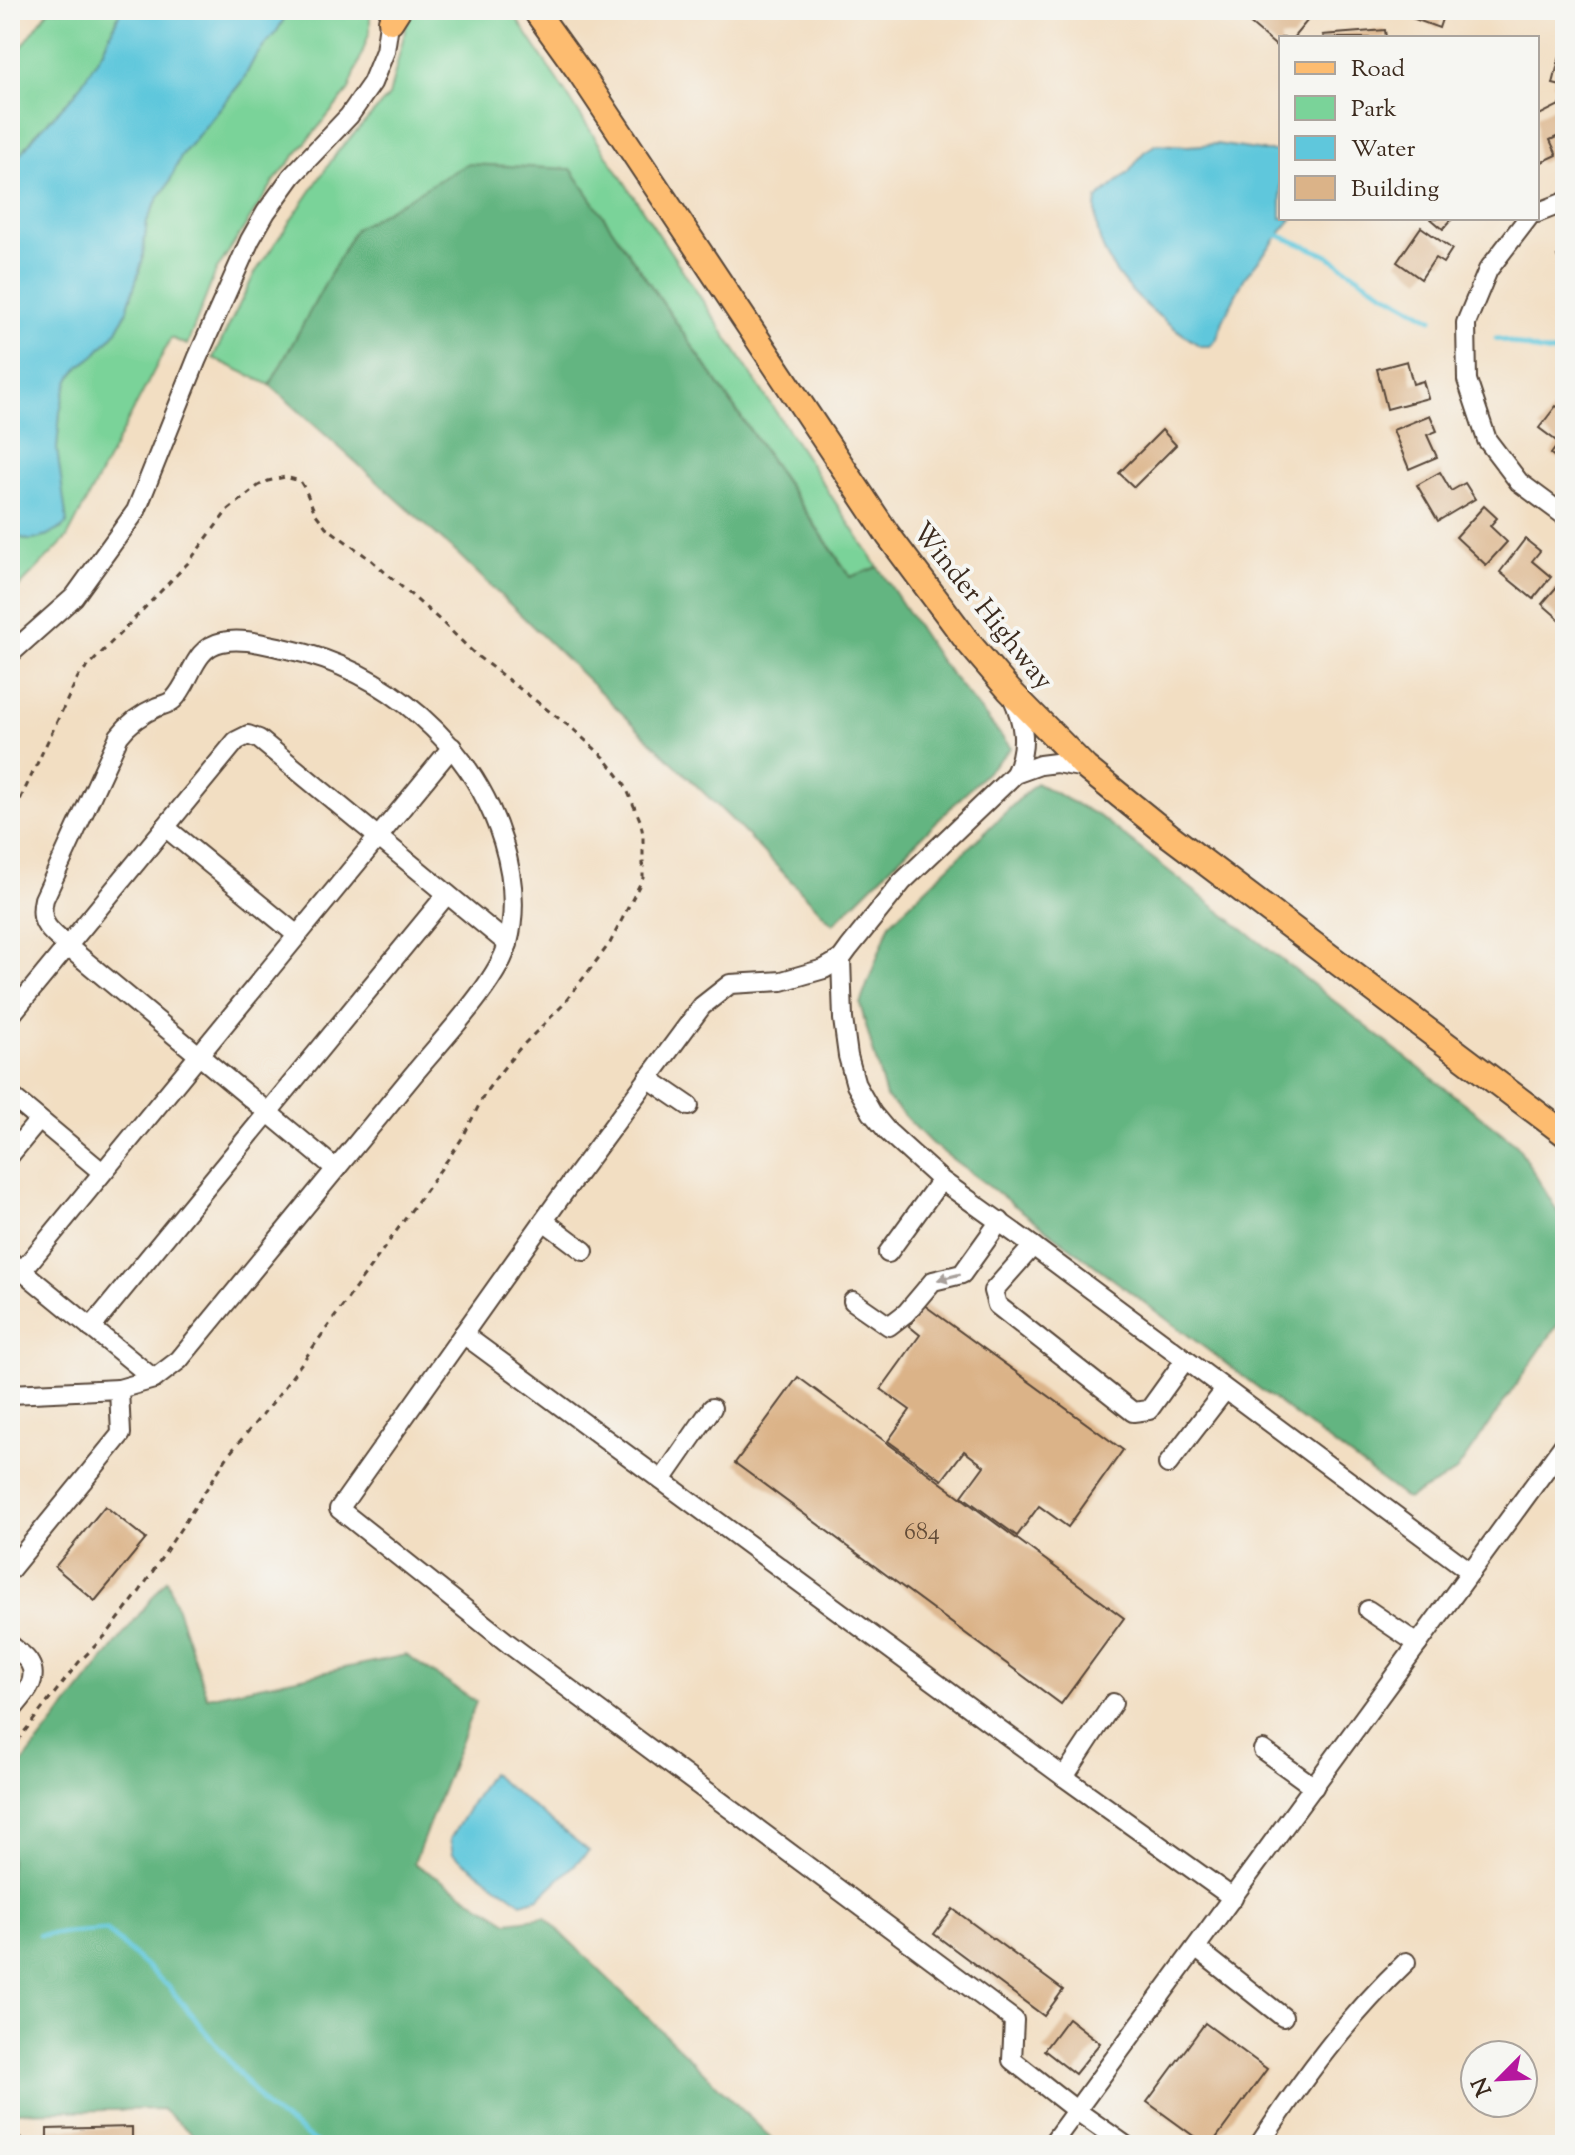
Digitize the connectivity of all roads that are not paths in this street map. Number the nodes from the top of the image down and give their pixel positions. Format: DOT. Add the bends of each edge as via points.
graph roads {
  1 [pos="535,10"];
  2 [pos="393,14"];
  3 [pos="1565,202"];
  4 [pos="1539,212"];
  5 [pos="1526,220"];
  6 [pos="1565,516"];
  7 [pos="10,654"];
  8 [pos="1009,690"];
  9 [pos="452,747"];
  10 [pos="1086,768"];
  11 [pos="1015,774"];
  12 [pos="165,827"];
  13 [pos="379,837"];
  14 [pos="447,894"];
  15 [pos="297,935"];
  16 [pos="508,944"];
  17 [pos="67,946"];
  18 [pos="841,959"];
  19 [pos="10,1016"];
  20 [pos="199,1054"];
  21 [pos="648,1078"];
  22 [pos="10,1095"];
  23 [pos="689,1106"];
  24 [pos="267,1112"];
  25 [pos="39,1120"];
  26 [pos="1565,1134"];
  27 [pos="10,1155"];
  28 [pos="336,1169"];
  29 [pos="102,1172"];
  30 [pos="941,1180"];
  31 [pos="544,1221"];
  32 [pos="1000,1221"];
  33 [pos="1033,1246"];
  34 [pos="584,1251"];
  35 [pos="888,1253"];
  36 [pos="16,1266"];
  37 [pos="853,1301"];
  38 [pos="91,1328"];
  39 [pos="463,1334"];
  40 [pos="1185,1360"];
  41 [pos="154,1379"];
  42 [pos="119,1389"];
  43 [pos="1225,1390"];
  44 [pos="10,1394"];
  45 [pos="712,1408"];
  46 [pos="1565,1443"];
  47 [pos="1168,1464"];
  48 [pos="662,1480"];
  49 [pos="10,1570"];
  50 [pos="1471,1572"];
  51 [pos="1368,1610"];
  52 [pos="1418,1644"];
  53 [pos="10,1645"];
  54 [pos="1113,1703"];
  55 [pos="10,1712"];
  56 [pos="1263,1750"];
  57 [pos="1064,1777"];
  58 [pos="1314,1787"];
  59 [pos="1233,1898"];
  60 [pos="1197,1949"];
  61 [pos="1406,1962"];
  62 [pos="1283,2017"];
  63 [pos="1077,2111"];
  64 [pos="1051,2145"];
  65 [pos="1125,2145"];
  66 [pos="1259,2145"];
  1 -- 8 [label="main road, Winder Highway" via="888,535"];
  2 -- 7 [label="street" via="379,68 362,100 292,176 250,240 136,511 74,597"];
  3 -- 4 [label="street"];
  5 -- 6 [label="street" via="1488,270 1466,323 1467,380 1487,440 1519,482"];
  8 -- 10 [label="main road, Winder Highway"];
  8 -- 11 [label="street" via="1023,729"];
  9 -- 13 [label="street"];
  9 -- 16 [label="street" via="485,797 508,861 514,895"];
  9 -- 17 [label="street" via="393,694 345,667 268,645 219,642 193,663 171,702 141,715 119,736 44,899 44,926"];
  10 -- 11 [label="street" via="1040,765"];
  10 -- 26 [label="main road, Winder Highway"];
  11 -- 18 [label="street" via="902,882"];
  12 -- 13 [label="street" via="236,741 248,735"];
  12 -- 15 [label="street"];
  12 -- 17 [label="street"];
  13 -- 14 [label="street"];
  13 -- 15 [label="street"];
  14 -- 16 [label="street"];
  14 -- 24 [label="street"];
  15 -- 20 [label="street"];
  16 -- 28 [label="street" via="483,990"];
  17 -- 19 [label="street"];
  17 -- 20 [label="street"];
  18 -- 21 [label="street" via="782,981 730,984 702,1006"];
  18 -- 30 [label="street" via="845,1031 856,1085 888,1132"];
  20 -- 24 [label="street"];
  20 -- 29 [label="street"];
  21 -- 23 [label="street"];
  21 -- 31 [label="street"];
  22 -- 25 [label="street"];
  24 -- 28 [label="street"];
  24 -- 38 [label="street"];
  25 -- 27 [label="street"];
  25 -- 29 [label="street"];
  28 -- 41 [label="street" via="179,1360"];
  29 -- 36 [label="street"];
  30 -- 32 [label="street"];
  30 -- 35 [label="street"];
  31 -- 34 [label="street"];
  31 -- 39 [label="street"];
  32 -- 33 [label="street"];
  32 -- 37 [label="street, one-way" via="962,1274 933,1281 889,1326"];
  33 -- 40 [label="street"];
  33 -- 40 [label="street" via="993,1291 997,1305 1133,1412 1149,1410"];
  36 -- 38 [label="street"];
  38 -- 41 [label="street"];
  39 -- 48 [label="street"];
  39 -- 63 [label="street" via="339,1509 521,1653 1014,2020 1012,2060"];
  40 -- 43 [label="street"];
  41 -- 42 [label="street"];
  42 -- 44 [label="street"];
  42 -- 49 [label="street" via="121,1434"];
  43 -- 47 [label="street"];
  43 -- 50 [label="street"];
  45 -- 48 [label="street"];
  46 -- 50 [label="street"];
  48 -- 57 [label="street"];
  50 -- 52 [label="street"];
  51 -- 52 [label="street"];
  52 -- 58 [label="street"];
  53 -- 55 [label="street" via="30,1663 33,1677"];
  54 -- 57 [label="street"];
  56 -- 58 [label="street"];
  57 -- 59 [label="street"];
  58 -- 59 [label="street"];
  59 -- 60 [label="street"];
  60 -- 62 [label="street"];
  60 -- 63 [label="street"];
  61 -- 66 [label="street" via="1335,2036"];
  63 -- 64 [label="street"];
  63 -- 65 [label="street"];
}
